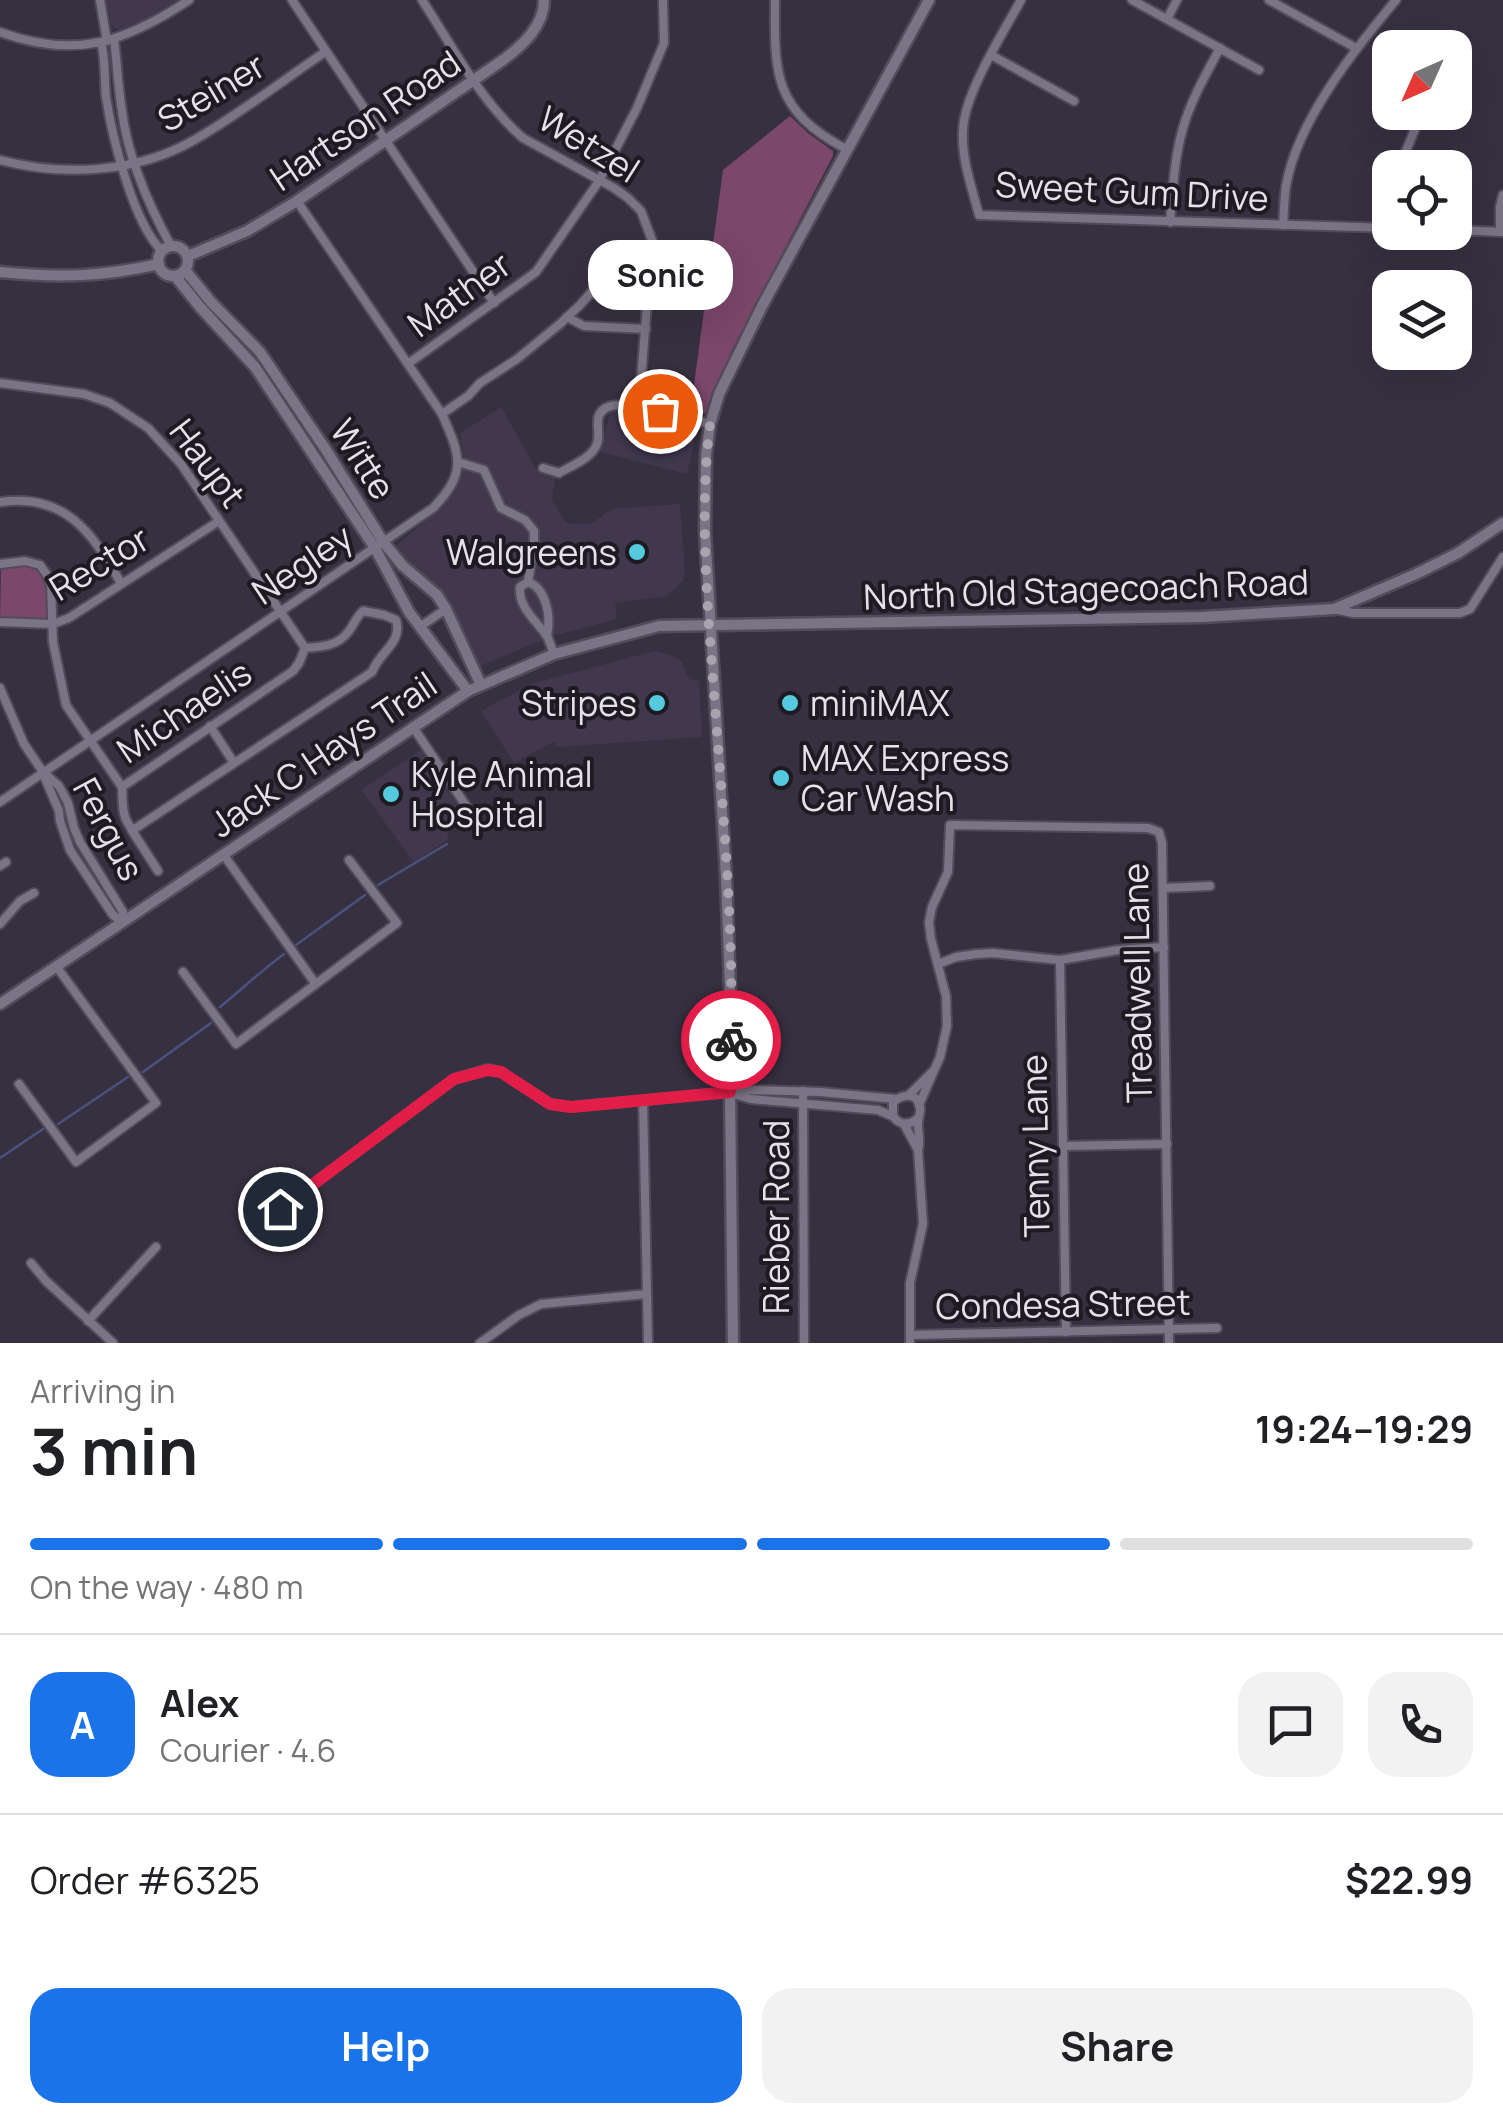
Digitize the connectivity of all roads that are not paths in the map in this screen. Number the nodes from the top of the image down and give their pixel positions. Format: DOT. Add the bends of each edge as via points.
graph roads {
  1 [pos="100,0"];
  2 [pos="190,0"];
  3 [pos="292,0"];
  4 [pos="422,0"];
  5 [pos="544,0"];
  6 [pos="663,0"];
  7 [pos="775,0"];
  8 [pos="929,0"];
  9 [pos="1021,0"];
  10 [pos="1132,0"];
  11 [pos="1177,0"];
  12 [pos="1269,0"];
  13 [pos="1396,0"];
  14 [pos="1167,19"];
  15 [pos="0,32"];
  16 [pos="108,41"];
  17 [pos="1220,48"];
  18 [pos="1356,48"];
  19 [pos="325,52"];
  20 [pos="991,55"];
  21 [pos="1259,70"];
  22 [pos="474,80"];
  23 [pos="1074,101"];
  24 [pos="384,141"];
  25 [pos="846,149"];
  26 [pos="0,160"];
  27 [pos="135,162"];
  28 [pos="121,166"];
  29 [pos="599,182"];
  30 [pos="1503,194"];
  31 [pos="297,201"];
  32 [pos="1170,222"];
  33 [pos="1282,225"];
  34 [pos="1372,228"];
  35 [pos="1472,231"];
  36 [pos="1502,232"];
  37 [pos="166,248"];
  38 [pos="188,256"];
  39 [pos="652,256"];
  40 [pos="159,264"];
  41 [pos="180,273"];
  42 [pos="0,274"];
  43 [pos="494,303"];
  44 [pos="568,317"];
  45 [pos="646,329"];
  46 [pos="408,363"];
  47 [pos="0,383"];
  48 [pos="639,406"];
  49 [pos="442,414"];
  50 [pos="710,424"];
  51 [pos="458,462"];
  52 [pos="543,468"];
  53 [pos="0,502"];
  54 [pos="219,521"];
  55 [pos="1503,523"];
  56 [pos="380,545"];
  57 [pos="1503,557"];
  58 [pos="0,564"];
  59 [pos="528,582"];
  60 [pos="121,583"];
  61 [pos="446,609"];
  62 [pos="1334,609"];
  63 [pos="280,612"];
  64 [pos="409,612"];
  65 [pos="396,620"];
  66 [pos="0,622"];
  67 [pos="53,624"];
  68 [pos="709,625"];
  69 [pos="421,626"];
  70 [pos="546,636"];
  71 [pos="304,648"];
  72 [pos="554,654"];
  73 [pos="481,685"];
  74 [pos="0,688"];
  75 [pos="468,691"];
  76 [pos="210,726"];
  77 [pos="413,727"];
  78 [pos="91,740"];
  79 [pos="234,763"];
  80 [pos="43,772"];
  81 [pos="122,787"];
  82 [pos="0,802"];
  83 [pos="478,825"];
  84 [pos="131,828"];
  85 [pos="223,854"];
  86 [pos="350,860"];
  87 [pos="158,871"];
  88 [pos="1210,886"];
  89 [pos="1163,888"];
  90 [pos="34,893"];
  91 [pos="122,922"];
  92 [pos="0,924"];
  93 [pos="1164,947"];
  94 [pos="1060,960"];
  95 [pos="938,964"];
  96 [pos="56,966"];
  97 [pos="183,972"];
  98 [pos="315,983"];
  99 [pos="0,1004"];
  100 [pos="932,1072"];
  101 [pos="18,1084"];
  102 [pos="803,1091"];
  103 [pos="730,1092"];
  104 [pos="909,1096"];
  105 [pos="896,1099"];
  106 [pos="644,1100"];
  107 [pos="803,1102"];
  108 [pos="920,1105"];
  109 [pos="893,1116"];
  110 [pos="917,1119"];
  111 [pos="904,1124"];
  112 [pos="1167,1144"];
  113 [pos="1063,1146"];
  114 [pos="918,1150"];
  115 [pos="280,1209"];
  116 [pos="156,1247"];
  117 [pos="31,1263"];
  118 [pos="647,1294"];
  119 [pos="88,1321"];
  120 [pos="1217,1328"];
  121 [pos="1169,1330"];
  122 [pos="1066,1332"];
  123 [pos="910,1339"];
  124 [pos="485,1342"];
  125 [pos="113,1343"];
  126 [pos="648,1343"];
  127 [pos="733,1343"];
  128 [pos="804,1343"];
  129 [pos="1169,1343"];
  1 -- 16 [label="street"];
  2 -- 16 [label="street"];
  3 -- 19 [label="street"];
  4 -- 22 [label="street, Wetzel"];
  5 -- 22 [label="main road, Hartson Road" via="544,13 524,44"];
  6 -- 29 [label="street, Mather" via="664,43"];
  7 -- 25 [label="street" via="776,66 786,98 820,135"];
  8 -- 25 [label="main road"];
  9 -- 20 [label="street, Sweet Gum Drive"];
  10 -- 14 [label="street"];
  11 -- 14 [label="street"];
  12 -- 18 [label="street"];
  13 -- 18 [label="street"];
  14 -- 17 [label="street"];
  15 -- 16 [label="street" via="46,45"];
  16 -- 27 [label="street"];
  16 -- 28 [label="street" via="110,122"];
  17 -- 21 [label="street"];
  17 -- 32 [label="street" via="1183,126"];
  18 -- 33 [label="street" via="1296,150"];
  19 -- 24 [label="street"];
  19 -- 27 [label="street, Steiner" via="194,140"];
  20 -- 23 [label="street"];
  20 -- 32 [label="street, Sweet Gum Drive" via="962,130 979,215"];
  22 -- 24 [label="main road, Hartson Road"];
  22 -- 29 [label="street, Wetzel" via="523,138"];
  24 -- 31 [label="main road, Hartson Road"];
  24 -- 43 [label="street"];
  25 -- 50 [label="main road" via="762,306"];
  26 -- 28 [label="street, Steiner" via="81,170"];
  27 -- 28 [label="street, Steiner"];
  27 -- 37 [label="street"];
  28 -- 37 [label="street" via="155,244"];
  29 -- 39 [label="street, Wetzel" via="641,211"];
  29 -- 43 [label="street, Mather" via="536,272"];
  30 -- 36 [label="street"];
  31 -- 38 [label="main road, Hartson Road"];
  31 -- 46 [label="street"];
  32 -- 33 [label="street, Sweet Gum Drive"];
  33 -- 34 [label="street, Sweet Gum Drive"];
  35 -- 36 [label="street"];
  37 -- 38 [label="main road"];
  37 -- 40 [label="main road"];
  38 -- 41 [label="main road"];
  39 -- 44 [label="street" via="620,260"];
  39 -- 45 [label="street, Wetzel"];
  40 -- 41 [label="main road" via="167,274"];
  40 -- 42 [label="main road" via="91,276"];
  41 -- 56 [label="main road, Witte" via="200,307 233,333 283,398"];
  43 -- 46 [label="street, Mather"];
  44 -- 45 [label="street" via="584,326"];
  44 -- 49 [label="street"];
  45 -- 48 [label="street, Wetzel"];
  46 -- 49 [label="street"];
  47 -- 54 [label="street, Haupt" via="110,403 164,443"];
  48 -- 50 [label="street"];
  48 -- 52 [label="street" via="615,404 602,411 590,454 559,473"];
  49 -- 51 [label="street"];
  50 -- 68 [label="main road" via="704,531"];
  51 -- 56 [label="street, Negley" via="445,496"];
  51 -- 59 [label="street" via="484,470 501,508 534,531"];
  53 -- 60 [label="street" via="58,507 103,550"];
  54 -- 60 [label="street, Rector"];
  54 -- 63 [label="street, Haupt"];
  55 -- 62 [label="main road, North Old Stagecoach Road" via="1458,553"];
  56 -- 61 [label="main road, Witte"];
  56 -- 63 [label="street, Negley"];
  56 -- 64 [label="main road, Witte"];
  57 -- 62 [label="street" via="1460,613"];
  58 -- 67 [label="street" via="40,566 51,586"];
  59 -- 70 [label="street" via="541,590"];
  59 -- 70 [label="street" via="519,596"];
  60 -- 67 [label="street, Rector"];
  61 -- 69 [label="street"];
  61 -- 73 [label="main road, Witte"];
  62 -- 68 [label="main road, North Old Stagecoach Road"];
  63 -- 71 [label="street, Haupt"];
  63 -- 78 [label="street, Negley"];
  64 -- 65 [label="street, Michaelis"];
  64 -- 69 [label="main road, Witte"];
  65 -- 71 [label="street, Michaelis" via="363,610 330,646"];
  65 -- 79 [label="street, Michaelis" via="395,642 372,672"];
  66 -- 67 [label="street, Rector"];
  67 -- 78 [label="street" via="66,705"];
  68 -- 72 [label="main road, Jack C Hays Trail" via="659,626"];
  68 -- 103 [label="main road" via="726,877"];
  69 -- 75 [label="main road, Witte"];
  70 -- 72 [label="street"];
  71 -- 76 [label="street, Michaelis" via="293,671"];
  72 -- 73 [label="main road, Jack C Hays Trail"];
  73 -- 75 [label="main road, Jack C Hays Trail"];
  74 -- 80 [label="street, Fergus"];
  75 -- 77 [label="main road, Jack C Hays Trail"];
  76 -- 79 [label="street"];
  76 -- 81 [label="street, Michaelis"];
  77 -- 83 [label="street"];
  77 -- 85 [label="main road, Jack C Hays Trail"];
  78 -- 80 [label="street, Negley"];
  78 -- 81 [label="street"];
  79 -- 84 [label="street, Michaelis"];
  80 -- 82 [label="street, Negley"];
  80 -- 91 [label="street, Fergus" via="68,803 74,828 123,912"];
  81 -- 84 [label="street, Michaelis" via="123,815"];
  84 -- 87 [label="street"];
  85 -- 91 [label="main road, Jack C Hays Trail"];
  85 -- 98 [label="street"];
  86 -- 98 [label="street" via="396,924"];
  88 -- 89 [label="street"];
  89 -- 93 [label="street, Treadwell Lane"];
  89 -- 95 [label="street, Treadwell Lane" via="1162,836 1154,829 950,825 948,872 929,922"];
  90 -- 92 [label="street"];
  91 -- 96 [label="main road, Jack C Hays Trail"];
  93 -- 94 [label="street"];
  93 -- 112 [label="street, Treadwell Lane"];
  94 -- 95 [label="street" via="994,953"];
  94 -- 113 [label="street, Tenny Lane"];
  95 -- 100 [label="street" via="947,1026"];
  96 -- 99 [label="main road, Jack C Hays Trail"];
  96 -- 101 [label="street" via="156,1103 76,1162"];
  97 -- 98 [label="street" via="236,1044"];
  100 -- 104 [label="street"];
  100 -- 108 [label="street"];
  102 -- 103 [label="street"];
  102 -- 105 [label="street"];
  102 -- 107 [label="street, Rieber Road"];
  103 -- 106 [label="street"];
  103 -- 107 [label="street" via="751,1100"];
  103 -- 127 [label="main road"];
  104 -- 105 [label="street"];
  104 -- 108 [label="street"];
  105 -- 109 [label="street"];
  106 -- 115 [label="street" via="571,1107 550,1104 501,1072 454,1079"];
  106 -- 118 [label="street"];
  107 -- 109 [label="street"];
  107 -- 128 [label="street, Rieber Road"];
  108 -- 110 [label="street"];
  109 -- 111 [label="street"];
  110 -- 111 [label="street"];
  110 -- 114 [label="street"];
  111 -- 114 [label="street"];
  112 -- 113 [label="street"];
  112 -- 121 [label="street, Treadwell Lane"];
  113 -- 122 [label="street, Tenny Lane"];
  114 -- 123 [label="street" via="922,1224 910,1283"];
  116 -- 119 [label="street"];
  117 -- 119 [label="street"];
  118 -- 124 [label="street" via="542,1304"];
  118 -- 126 [label="street"];
  119 -- 125 [label="street"];
  120 -- 121 [label="street, Condesa Street"];
  121 -- 122 [label="street, Condesa Street"];
  121 -- 129 [label="street, Treadwell Lane"];
  122 -- 123 [label="street, Condesa Street"];
}
